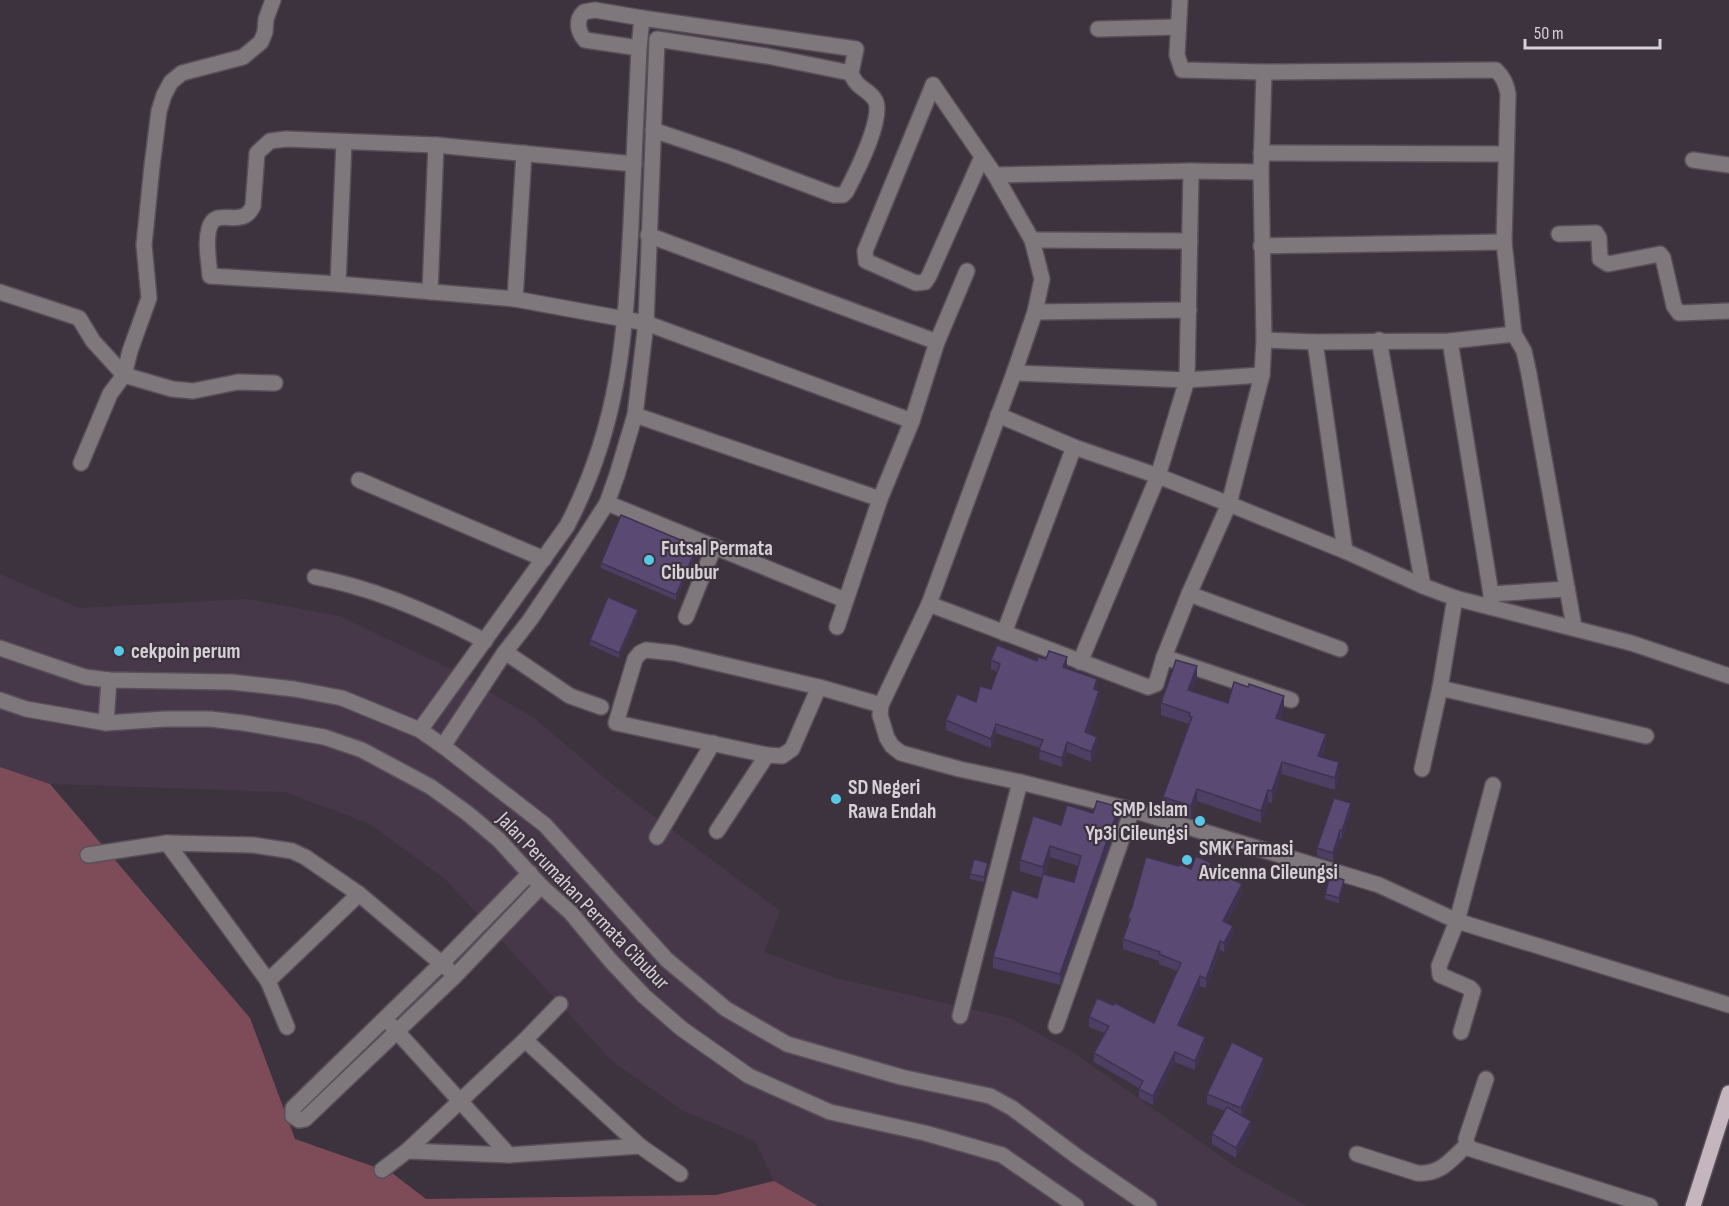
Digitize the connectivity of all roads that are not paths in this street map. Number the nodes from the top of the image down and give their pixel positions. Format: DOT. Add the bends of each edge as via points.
graph roads {
  1 [pos="273,0"];
  2 [pos="1180,0"];
  3 [pos="642,18"];
  4 [pos="660,20"];
  5 [pos="1178,27"];
  6 [pos="1098,29"];
  7 [pos="657,39"];
  8 [pos="639,42"];
  9 [pos="1264,72"];
  10 [pos="851,73"];
  11 [pos="653,130"];
  12 [pos="344,142"];
  13 [pos="436,145"];
  14 [pos="524,153"];
  15 [pos="1262,153"];
  16 [pos="1506,154"];
  17 [pos="982,157"];
  18 [pos="1693,160"];
  19 [pos="634,164"];
  20 [pos="1729,165"];
  21 [pos="1191,171"];
  22 [pos="1261,172"];
  23 [pos="995,175"];
  24 [pos="1559,234"];
  25 [pos="648,235"];
  26 [pos="1032,240"];
  27 [pos="1190,241"];
  28 [pos="1504,242"];
  29 [pos="1262,246"];
  30 [pos="967,271"];
  31 [pos="338,284"];
  32 [pos="0,292"];
  33 [pos="429,292"];
  34 [pos="515,299"];
  35 [pos="1190,310"];
  36 [pos="1729,311"];
  37 [pos="1035,312"];
  38 [pos="637,321"];
  39 [pos="1514,334"];
  40 [pos="1264,340"];
  41 [pos="1379,340"];
  42 [pos="1449,340"];
  43 [pos="937,342"];
  44 [pos="1315,342"];
  45 [pos="1014,373"];
  46 [pos="124,375"];
  47 [pos="1262,375"];
  48 [pos="1187,380"];
  49 [pos="275,383"];
  50 [pos="635,415"];
  51 [pos="998,415"];
  52 [pos="912,421"];
  53 [pos="1074,447"];
  54 [pos="81,463"];
  55 [pos="1158,476"];
  56 [pos="359,480"];
  57 [pos="880,499"];
  58 [pos="607,503"];
  59 [pos="1229,504"];
  60 [pos="714,547"];
  61 [pos="1345,551"];
  62 [pos="544,559"];
  63 [pos="315,578"];
  64 [pos="1424,586"];
  65 [pos="1567,589"];
  66 [pos="1190,594"];
  67 [pos="1455,598"];
  68 [pos="845,600"];
  69 [pos="1490,601"];
  70 [pos="928,604"];
  71 [pos="686,617"];
  72 [pos="837,627"];
  73 [pos="1574,627"];
  74 [pos="1004,633"];
  75 [pos="485,641"];
  76 [pos="0,648"];
  77 [pos="1340,649"];
  78 [pos="506,652"];
  79 [pos="1164,657"];
  80 [pos="1080,662"];
  81 [pos="1729,676"];
  82 [pos="108,686"];
  83 [pos="819,687"];
  84 [pos="1440,688"];
  85 [pos="0,700"];
  86 [pos="1290,700"];
  87 [pos="881,705"];
  88 [pos="601,707"];
  89 [pos="107,719"];
  90 [pos="420,730"];
  91 [pos="1646,736"];
  92 [pos="713,743"];
  93 [pos="443,746"];
  94 [pos="767,755"];
  95 [pos="1422,769"];
  96 [pos="1020,782"];
  97 [pos="1493,785"];
  98 [pos="1132,810"];
  99 [pos="717,831"];
  100 [pos="657,837"];
  101 [pos="167,843"];
  102 [pos="88,855"];
  103 [pos="530,873"];
  104 [pos="541,886"];
  105 [pos="358,894"];
  106 [pos="1457,921"];
  107 [pos="441,963"];
  108 [pos="455,976"];
  109 [pos="268,981"];
  110 [pos="560,1004"];
  111 [pos="1729,1005"];
  112 [pos="960,1016"];
  113 [pos="384,1017"];
  114 [pos="1056,1026"];
  115 [pos="287,1027"];
  116 [pos="397,1031"];
  117 [pos="1461,1032"];
  118 [pos="525,1040"];
  119 [pos="1486,1079"];
  120 [pos="1729,1093"];
  121 [pos="461,1100"];
  122 [pos="1467,1145"];
  123 [pos="640,1146"];
  124 [pos="407,1151"];
  125 [pos="1357,1154"];
  126 [pos="509,1155"];
  127 [pos="382,1170"];
  128 [pos="680,1174"];
  129 [pos="1076,1206"];
  130 [pos="1149,1206"];
  131 [pos="1650,1206"];
  132 [pos="1693,1206"];
  1 -- 46 [label="street" via="261,42 243,57 182,74 171,82 164,95 144,245 149,298"];
  2 -- 5 [label="street"];
  3 -- 4 [label="street"];
  3 -- 8 [label="street"];
  3 -- 8 [label="street" via="596,10 584,12 579,21 579,32 585,40"];
  4 -- 7 [label="street"];
  4 -- 10 [label="street" via="856,49"];
  5 -- 6 [label="street"];
  5 -- 9 [label="street" via="1178,61 1182,70"];
  7 -- 8 [label="street"];
  7 -- 10 [label="street"];
  7 -- 11 [label="street"];
  8 -- 19 [label="street"];
  9 -- 15 [label="street"];
  9 -- 16 [label="street" via="1496,70 1508,94"];
  10 -- 11 [label="street" via="857,86 876,101 877,108 872,133 843,195"];
  11 -- 25 [label="street"];
  12 -- 13 [label="street"];
  12 -- 31 [label="street"];
  12 -- 31 [label="street" via="286,140 262,146 256,153 250,213 238,219 217,218 208,230 210,276"];
  13 -- 14 [label="street"];
  13 -- 33 [label="street"];
  14 -- 19 [label="street"];
  14 -- 34 [label="street"];
  15 -- 16 [label="street"];
  15 -- 22 [label="street"];
  16 -- 28 [label="street"];
  17 -- 17 [label="street" via="933,85 865,251 866,261 916,283 925,282"];
  17 -- 23 [label="street"];
  18 -- 20 [label="street"];
  19 -- 38 [label="street"];
  21 -- 22 [label="street"];
  21 -- 23 [label="street"];
  21 -- 27 [label="street"];
  22 -- 29 [label="street"];
  23 -- 26 [label="street"];
  24 -- 36 [label="street" via="1596,233 1600,260 1608,264 1660,254 1679,313"];
  25 -- 38 [label="street"];
  25 -- 43 [label="street"];
  26 -- 27 [label="street"];
  26 -- 37 [label="street" via="1042,279"];
  27 -- 35 [label="street"];
  28 -- 29 [label="street"];
  28 -- 39 [label="street"];
  29 -- 40 [label="street"];
  30 -- 43 [label="street"];
  31 -- 33 [label="street"];
  32 -- 46 [label="street" via="79,318 93,342"];
  33 -- 34 [label="street"];
  34 -- 38 [label="street"];
  35 -- 37 [label="street"];
  35 -- 48 [label="street"];
  37 -- 45 [label="street"];
  38 -- 50 [label="street"];
  38 -- 52 [label="street"];
  38 -- 62 [label="street" via="584,493"];
  39 -- 42 [label="street"];
  39 -- 65 [label="street" via="1524,351 1529,374"];
  40 -- 44 [label="street"];
  40 -- 47 [label="street"];
  41 -- 42 [label="street"];
  41 -- 44 [label="street"];
  41 -- 64 [label="street"];
  42 -- 69 [label="street"];
  43 -- 52 [label="street"];
  44 -- 61 [label="street"];
  45 -- 48 [label="street"];
  45 -- 51 [label="street"];
  46 -- 49 [label="street" via="194,391 234,382"];
  46 -- 54 [label="street" via="110,394"];
  47 -- 48 [label="street"];
  47 -- 59 [label="street"];
  48 -- 55 [label="street"];
  50 -- 57 [label="street"];
  50 -- 58 [label="street"];
  51 -- 53 [label="street"];
  51 -- 70 [label="street"];
  52 -- 57 [label="street"];
  53 -- 55 [label="street"];
  53 -- 74 [label="street"];
  55 -- 59 [label="street"];
  55 -- 80 [label="street"];
  56 -- 62 [label="street"];
  57 -- 68 [label="street"];
  58 -- 60 [label="street"];
  58 -- 78 [label="street"];
  59 -- 61 [label="street"];
  59 -- 66 [label="street"];
  60 -- 68 [label="street"];
  60 -- 71 [label="street"];
  61 -- 64 [label="street"];
  62 -- 75 [label="street"];
  63 -- 75 [label="street" via="353,586"];
  64 -- 67 [label="street"];
  65 -- 69 [label="street"];
  65 -- 73 [label="street"];
  66 -- 77 [label="street"];
  66 -- 79 [label="street"];
  67 -- 69 [label="street"];
  67 -- 84 [label="street"];
  68 -- 72 [label="street"];
  69 -- 73 [label="street"];
  70 -- 74 [label="street"];
  70 -- 87 [label="street"];
  73 -- 81 [label="street"];
  74 -- 80 [label="street"];
  75 -- 90 [label="street"];
  76 -- 82 [label="street, Jalan Perumahan Permata Cibubur"];
  78 -- 88 [label="street" via="570,696"];
  78 -- 93 [label="street"];
  79 -- 80 [label="street" via="1157,682 1151,687"];
  79 -- 86 [label="street"];
  82 -- 89 [label="street"];
  82 -- 90 [label="street, Jalan Perumahan Permata Cibubur" via="231,682 294,689 342,698"];
  83 -- 87 [label="street"];
  83 -- 92 [label="street" via="674,653 640,653 635,658 616,723"];
  83 -- 94 [label="street" via="792,750 783,756"];
  84 -- 91 [label="street"];
  84 -- 95 [label="street"];
  85 -- 89 [label="street, Jalan Perumahan Permata Cibubur" via="26,709"];
  87 -- 96 [label="street" via="887,738 901,753"];
  89 -- 103 [label="street, Jalan Perumahan Permata Cibubur" via="222,720 292,730 352,747 431,787 499,840"];
  90 -- 93 [label="street, Jalan Perumahan Permata Cibubur"];
  92 -- 94 [label="street"];
  92 -- 100 [label="street"];
  93 -- 130 [label="street, Jalan Perumahan Permata Cibubur" via="545,825 667,960 726,1008 787,1044 901,1077 990,1095"];
  94 -- 99 [label="street"];
  96 -- 98 [label="street"];
  96 -- 112 [label="street"];
  97 -- 106 [label="street"];
  98 -- 106 [label="street" via="1379,885"];
  98 -- 114 [label="street"];
  101 -- 102 [label="street"];
  101 -- 105 [label="street" via="253,845 292,851"];
  101 -- 109 [label="street"];
  103 -- 104 [label="street, Jalan Perumahan Permata Cibubur"];
  103 -- 107 [label="street"];
  104 -- 108 [label="street"];
  104 -- 129 [label="street, Jalan Perumahan Permata Cibubur" via="644,996 682,1029 749,1076 830,1112 1002,1155"];
  105 -- 107 [label="street"];
  105 -- 109 [label="street"];
  106 -- 111 [label="street"];
  106 -- 117 [label="street" via="1438,970 1443,977 1473,991"];
  107 -- 108 [label="street"];
  107 -- 113 [label="street"];
  108 -- 116 [label="street"];
  109 -- 115 [label="street"];
  110 -- 118 [label="street"];
  113 -- 116 [label="street"];
  113 -- 116 [label="street" via="293,1108 293,1116 306,1119"];
  116 -- 121 [label="street"];
  118 -- 121 [label="street"];
  118 -- 123 [label="street"];
  119 -- 122 [label="street"];
  120 -- 132 [label="main road"];
  121 -- 124 [label="street"];
  121 -- 126 [label="street"];
  122 -- 125 [label="street" via="1438,1171 1427,1174"];
  122 -- 131 [label="street"];
  123 -- 126 [label="street"];
  123 -- 128 [label="street"];
  124 -- 126 [label="street"];
  124 -- 127 [label="street"];
}
